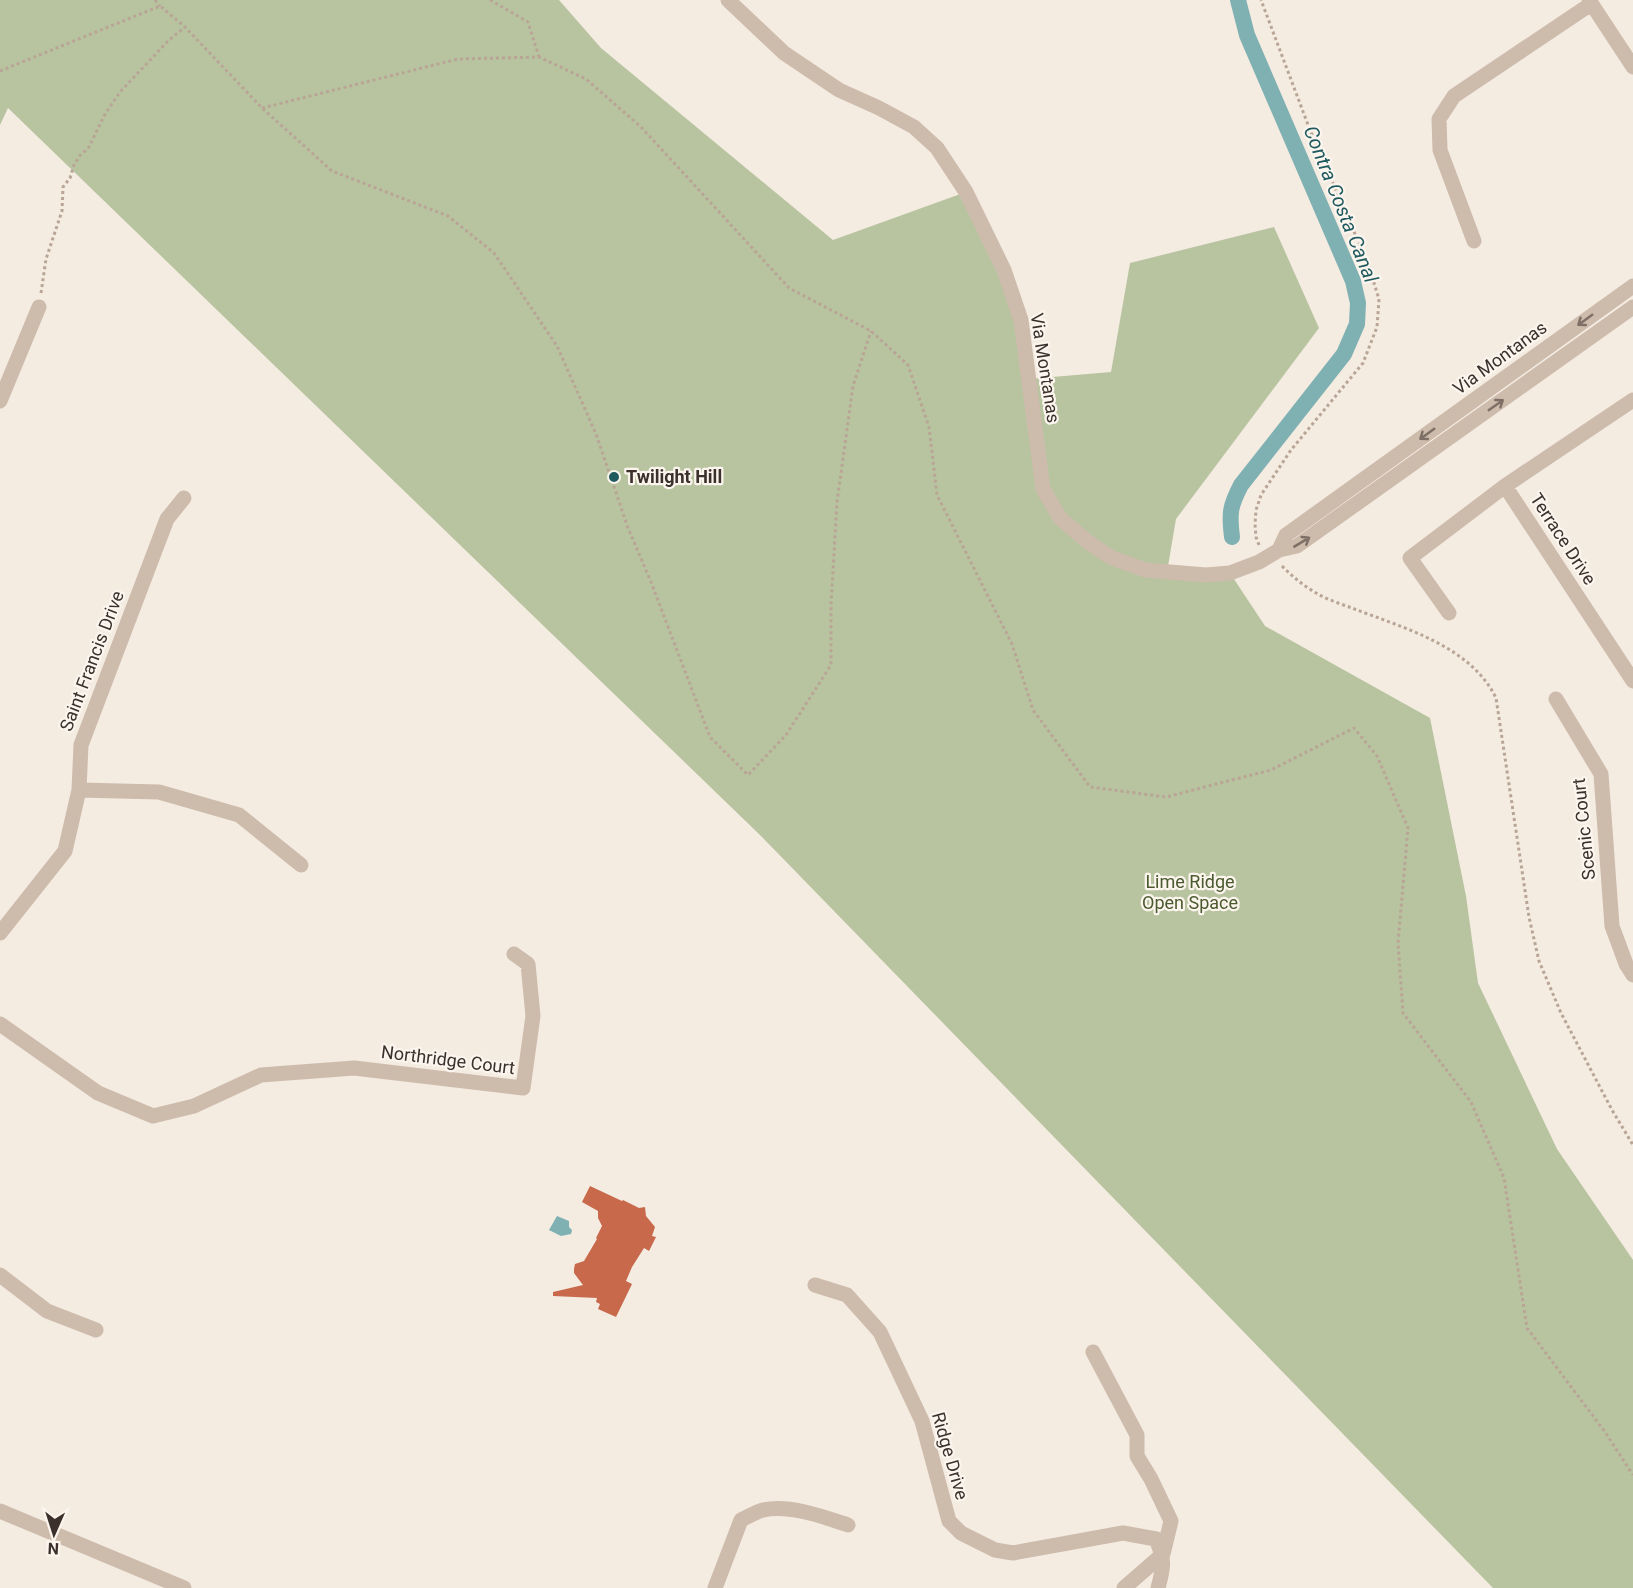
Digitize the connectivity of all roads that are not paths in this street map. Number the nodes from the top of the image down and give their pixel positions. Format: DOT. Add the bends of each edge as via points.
graph roads {
  1 [pos="728,0"];
  2 [pos="1590,2"];
  3 [pos="1633,67"];
  4 [pos="1474,241"];
  5 [pos="1633,286"];
  6 [pos="39,307"];
  7 [pos="1633,308"];
  8 [pos="1633,400"];
  9 [pos="0,401"];
  10 [pos="1505,486"];
  11 [pos="184,498"];
  12 [pos="1279,550"];
  13 [pos="1449,613"];
  14 [pos="1633,681"];
  15 [pos="1556,699"];
  16 [pos="79,790"];
  17 [pos="301,865"];
  18 [pos="0,933"];
  19 [pos="514,954"];
  20 [pos="1631,966"];
  21 [pos="0,1024"];
  22 [pos="0,1275"];
  23 [pos="815,1285"];
  24 [pos="96,1330"];
  25 [pos="1093,1352"];
  26 [pos="0,1511"];
  27 [pos="848,1525"];
  28 [pos="1163,1554"];
  29 [pos="184,1588"];
  30 [pos="715,1588"];
  31 [pos="1124,1588"];
  32 [pos="1158,1588"];
  1 -- 12 [label="street, Via Montanas" via="784,53 839,90 914,128 937,148 966,192 1004,270 1021,320 1043,489 1060,518 1110,557 1145,570 1230,573"];
  2 -- 3 [label="street"];
  2 -- 4 [label="street" via="1455,96 1439,119 1440,150"];
  5 -- 12 [label="street, Via Montanas, one-way" via="1286,535"];
  6 -- 9 [label="street"];
  12 -- 7 [label="street, Via Montanas, one-way" via="1297,546"];
  8 -- 10 [label="street, Terrace Drive"];
  10 -- 13 [label="street" via="1410,558"];
  10 -- 14 [label="street, Terrace Drive"];
  11 -- 16 [label="street, Saint Francis Drive" via="167,519 81,745"];
  15 -- 20 [label="street, Scenic Court" via="1601,774 1612,926"];
  16 -- 17 [label="street" via="159,792 239,815"];
  16 -- 18 [label="street, Saint Francis Drive" via="65,850"];
  19 -- 21 [label="street, Northridge Court" via="528,964 534,1016 523,1088 354,1068 261,1075 194,1106 153,1116 98,1093"];
  22 -- 24 [label="street" via="47,1311"];
  23 -- 28 [label="street, Ridge Drive" via="847,1295 880,1332 922,1421 949,1521 962,1533 995,1550 1013,1553 1123,1533 1155,1539"];
  25 -- 28 [label="street" via="1137,1435 1137,1456 1171,1521"];
  26 -- 29 [label="street"];
  27 -- 30 [label="street" via="791,1510 764,1510 741,1520"];
  28 -- 31 [label="street"];
  28 -- 32 [label="street"];
}
